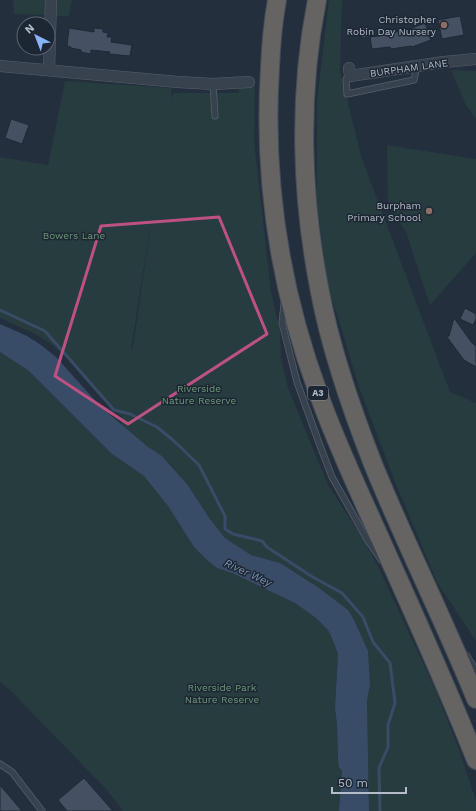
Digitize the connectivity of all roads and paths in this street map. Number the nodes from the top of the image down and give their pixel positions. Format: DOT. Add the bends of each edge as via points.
graph roads {
  1 [pos="51,0"];
  2 [pos="277,0"];
  3 [pos="317,0"];
  4 [pos="476,59"];
  5 [pos="0,66"];
  6 [pos="417,66"];
  7 [pos="49,70"];
  8 [pos="349,72"];
  9 [pos="249,82"];
  10 [pos="213,84"];
  11 [pos="214,116"];
  12 [pos="440,615"];
  13 [pos="460,646"];
  14 [pos="464,652"];
  15 [pos="476,671"];
  16 [pos="476,700"];
  17 [pos="476,760"];
  18 [pos="0,764"];
  19 [pos="42,811"];
  1 -- 7 [label="street"];
  2 -- 17 [label="highway, A3" via="268,99 268,148 276,232 286,285 319,395 341,451"];
  3 -- 12 [label="highway" via="310,40 305,121 308,206 320,292 342,376 365,441 394,514"];
  4 -- 6 [label="street, BURPHAM LANE"];
  5 -- 7 [label="street"];
  6 -- 8 [label="street, BURPHAM LANE"];
  6 -- 8 [label="lane" via="414,80 347,94 346,79"];
  7 -- 10 [label="street"];
  9 -- 10 [label="street"];
  10 -- 11 [label="lane"];
  12 -- 13 [label="lane"];
  12 -- 16 [label="highway"];
  14 -- 15 [label="lane"];
  18 -- 19 [label="lane" via="12,772"];
}
